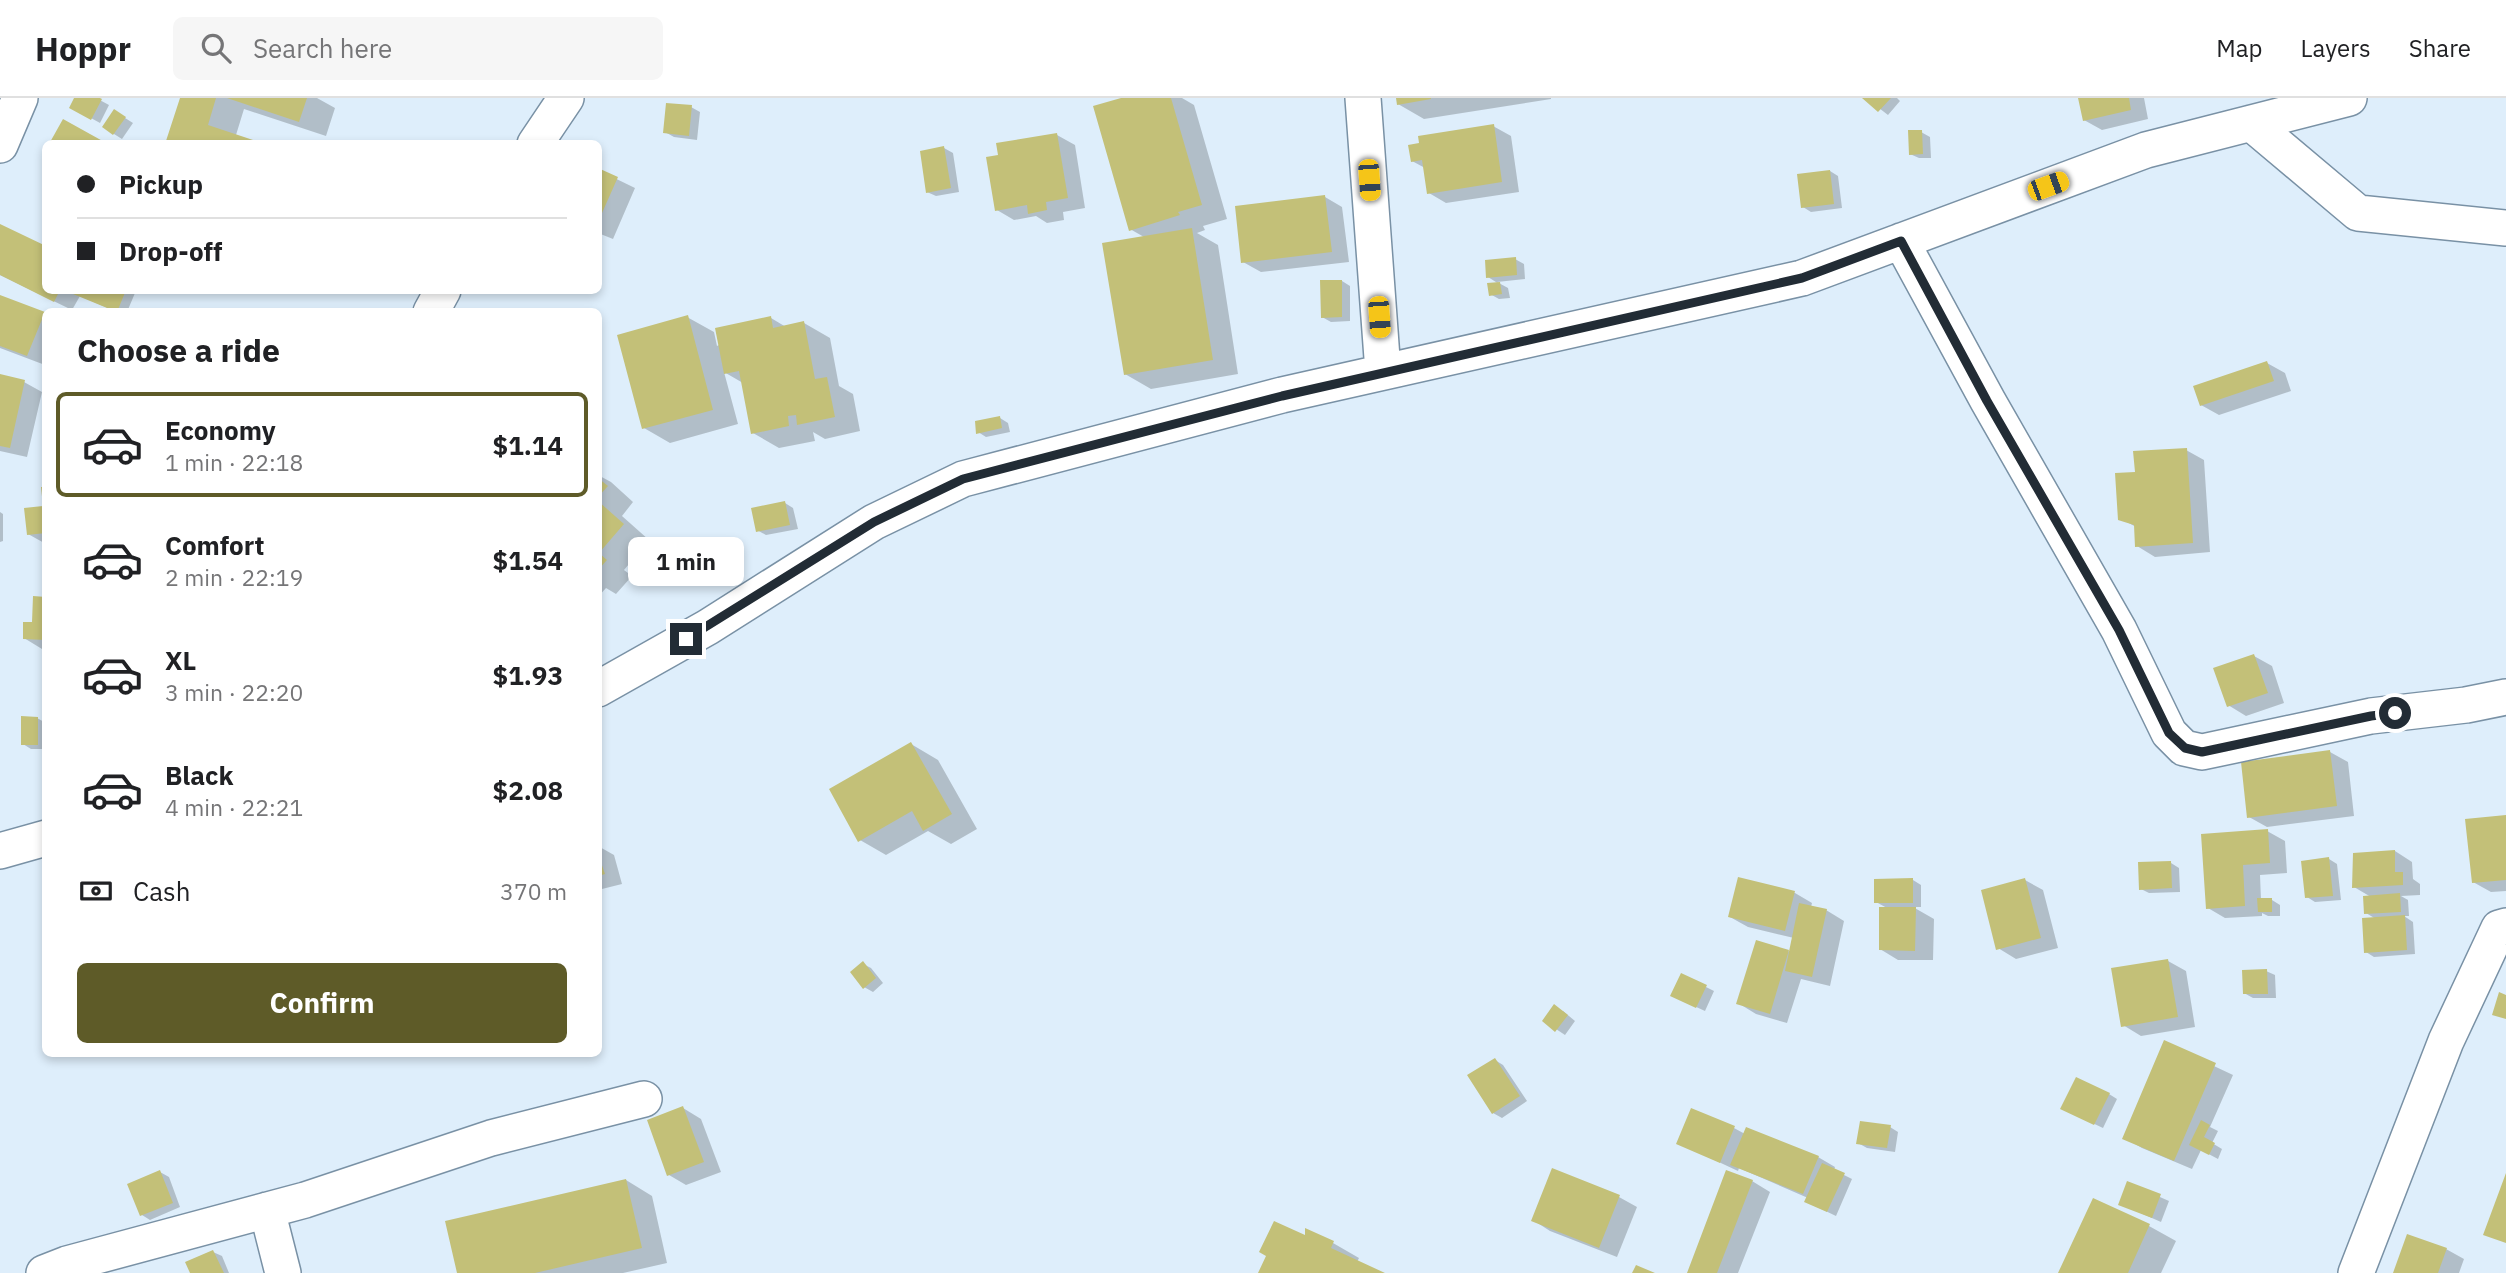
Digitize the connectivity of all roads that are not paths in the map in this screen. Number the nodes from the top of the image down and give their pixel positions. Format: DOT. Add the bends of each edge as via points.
graph roads {
  1 [pos="20,98"];
  2 [pos="566,98"];
  3 [pos="1363,98"];
  4 [pos="2349,98"];
  5 [pos="2251,123"];
  6 [pos="538,140"];
  7 [pos="0,145"];
  8 [pos="2506,228"];
  9 [pos="1901,241"];
  10 [pos="1383,372"];
  11 [pos="602,687"];
  12 [pos="2506,697"];
  13 [pos="42,839"];
  14 [pos="0,851"];
  15 [pos="2506,926"];
  16 [pos="644,1099"];
  17 [pos="267,1210"];
  18 [pos="44,1273"];
  19 [pos="283,1273"];
  20 [pos="2356,1273"];
  1 -- 7 [label="street"];
  2 -- 6 [label="street"];
  3 -- 10 [label="street"];
  4 -- 5 [label="street"];
  5 -- 8 [label="street" via="2358,213"];
  5 -- 9 [label="street" via="2146,150"];
  9 -- 10 [label="street" via="1802,278"];
  9 -- 12 [label="street" via="2119,630 2169,733 2185,748 2202,752 2371,716"];
  10 -- 11 [label="street" via="963,479 874,522 708,627"];
  13 -- 14 [label="street"];
  15 -- 20 [label="street" via="2499,928 2446,1041"];
  16 -- 17 [label="street" via="491,1138"];
  17 -- 18 [label="street"];
  17 -- 19 [label="street"];
}
